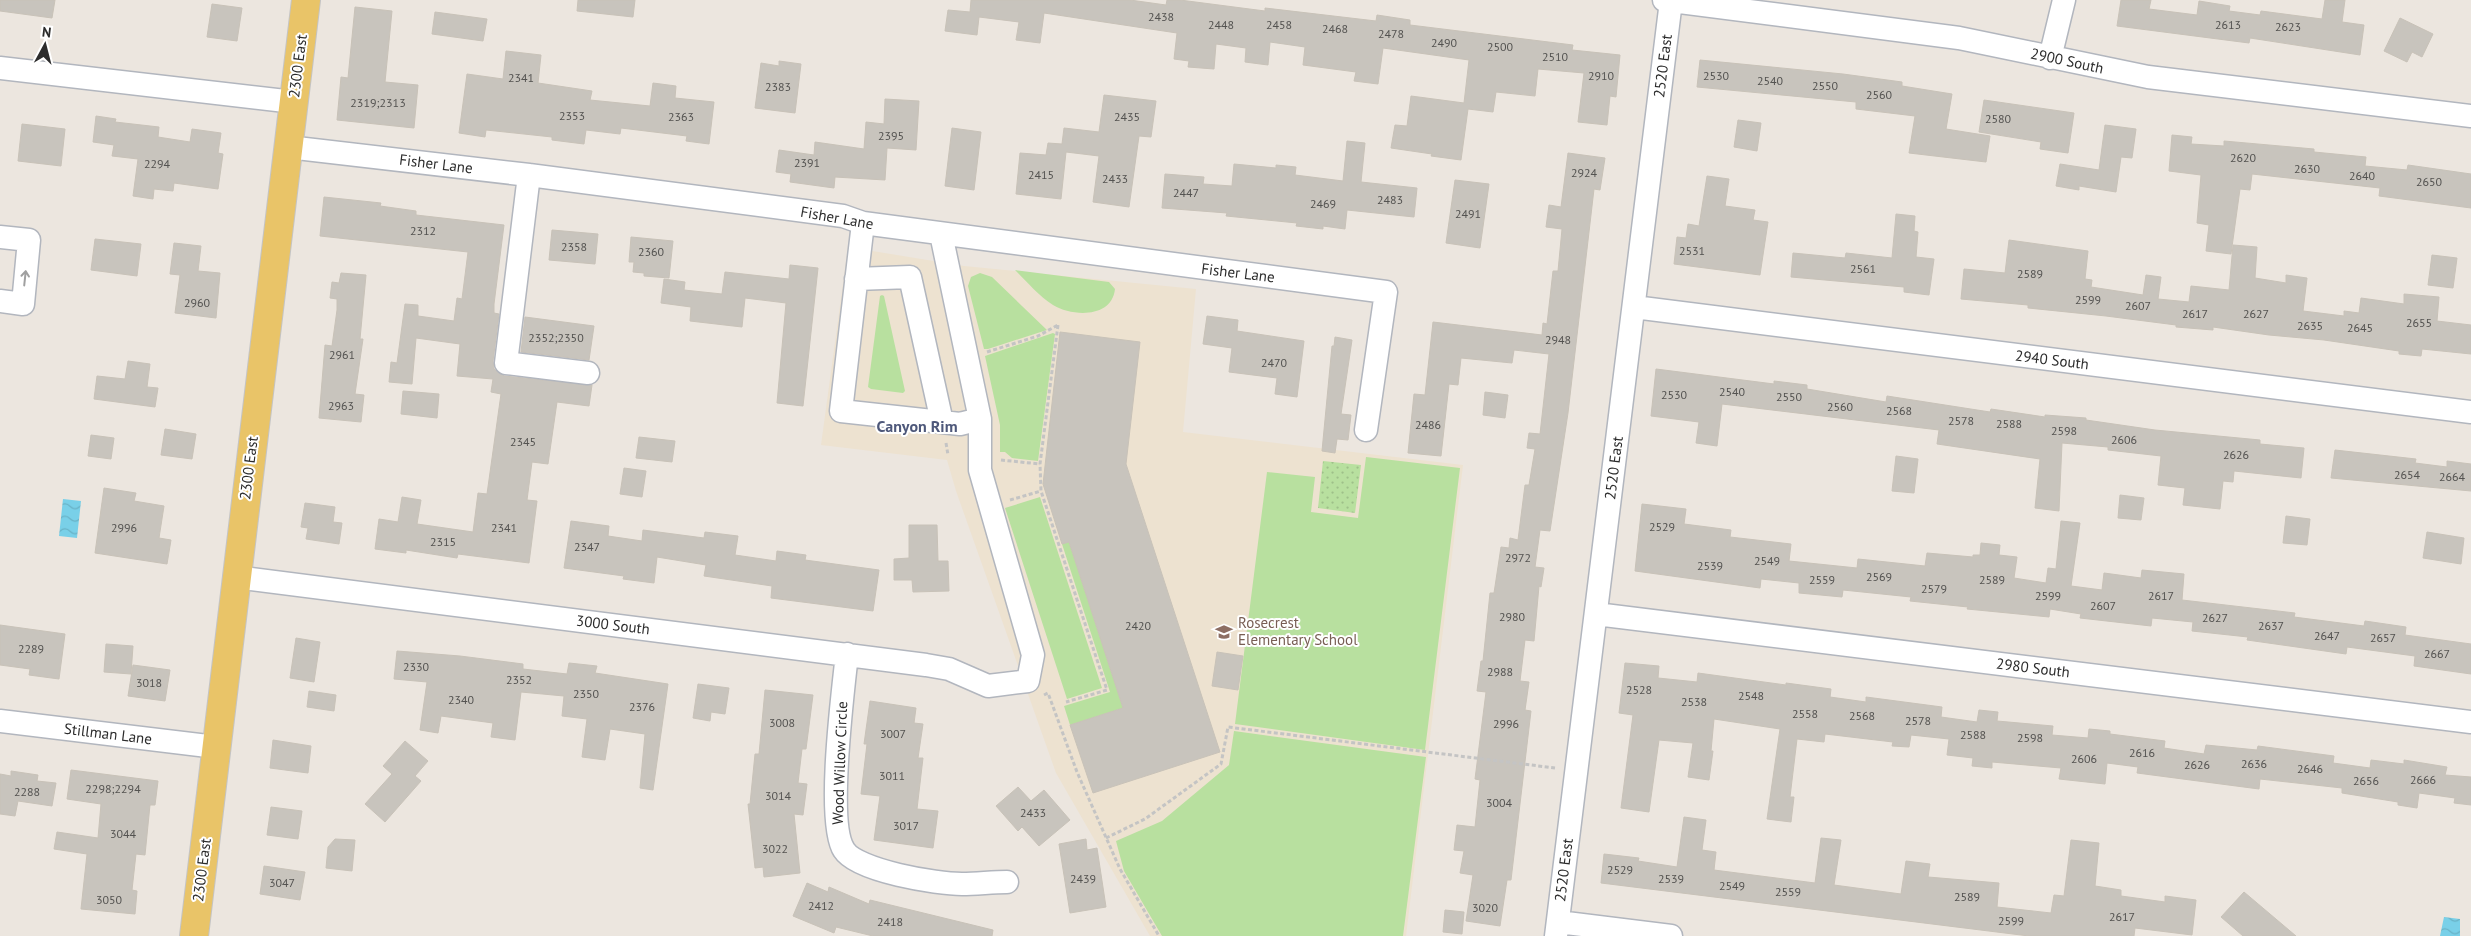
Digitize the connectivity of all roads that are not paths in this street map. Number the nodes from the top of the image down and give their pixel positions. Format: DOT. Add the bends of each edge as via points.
graph roads {
  1 [pos="306,0"];
  2 [pos="1668,0"];
  3 [pos="2064,0"];
  4 [pos="1779,7"];
  5 [pos="2050,58"];
  6 [pos="0,68"];
  7 [pos="294,102"];
  8 [pos="2471,116"];
  9 [pos="288,147"];
  10 [pos="529,175"];
  11 [pos="863,223"];
  12 [pos="941,234"];
  13 [pos="0,237"];
  14 [pos="856,278"];
  15 [pos="0,301"];
  16 [pos="1634,307"];
  17 [pos="588,373"];
  18 [pos="2471,412"];
  19 [pos="980,420"];
  20 [pos="942,422"];
  21 [pos="1366,430"];
  22 [pos="235,577"];
  23 [pos="1596,614"];
  24 [pos="847,654"];
  25 [pos="0,721"];
  26 [pos="2471,722"];
  27 [pos="216,748"];
  28 [pos="1007,882"];
  29 [pos="1557,929"];
  30 [pos="194,936"];
  31 [pos="1671,936"];
  1 -- 7 [label="main road, 2300 East"];
  2 -- 4 [label="street, 2900 South"];
  2 -- 16 [label="street, 2520 East"];
  3 -- 5 [label="street"];
  4 -- 5 [label="street, 2900 South" via="1959,38"];
  5 -- 8 [label="street, 2900 South" via="2148,77"];
  6 -- 7 [label="street"];
  7 -- 9 [label="main road, 2300 East"];
  9 -- 10 [label="street, Fisher Lane"];
  9 -- 22 [label="main road, 2300 East"];
  10 -- 11 [label="street, Fisher Lane" via="843,216"];
  10 -- 17 [label="street" via="506,363"];
  11 -- 12 [label="street, Fisher Lane"];
  11 -- 14 [label="street"];
  12 -- 19 [label="street"];
  12 -- 21 [label="street, Fisher Lane" via="1386,292"];
  15 -- 13 [label="street, one-way" via="23,304 29,240"];
  14 -- 20 [label="street" via="910,277"];
  14 -- 20 [label="street" via="841,412"];
  16 -- 18 [label="street, 2940 South"];
  16 -- 23 [label="street, 2520 East"];
  19 -- 20 [label="street" via="960,424"];
  19 -- 24 [label="street, 3000 South" via="980,470 1033,655 1028,682 988,686 949,669"];
  22 -- 24 [label="street, 3000 South"];
  22 -- 27 [label="main road, 2300 East"];
  23 -- 26 [label="street, 2980 South"];
  23 -- 29 [label="street, 2520 East"];
  24 -- 28 [label="street, Wood Willow Circle" via="837,781 837,826 844,850 867,866 932,881 962,884"];
  25 -- 27 [label="street, Stillman Lane"];
  27 -- 30 [label="main road, 2300 East"];
  29 -- 31 [label="street"];
}
